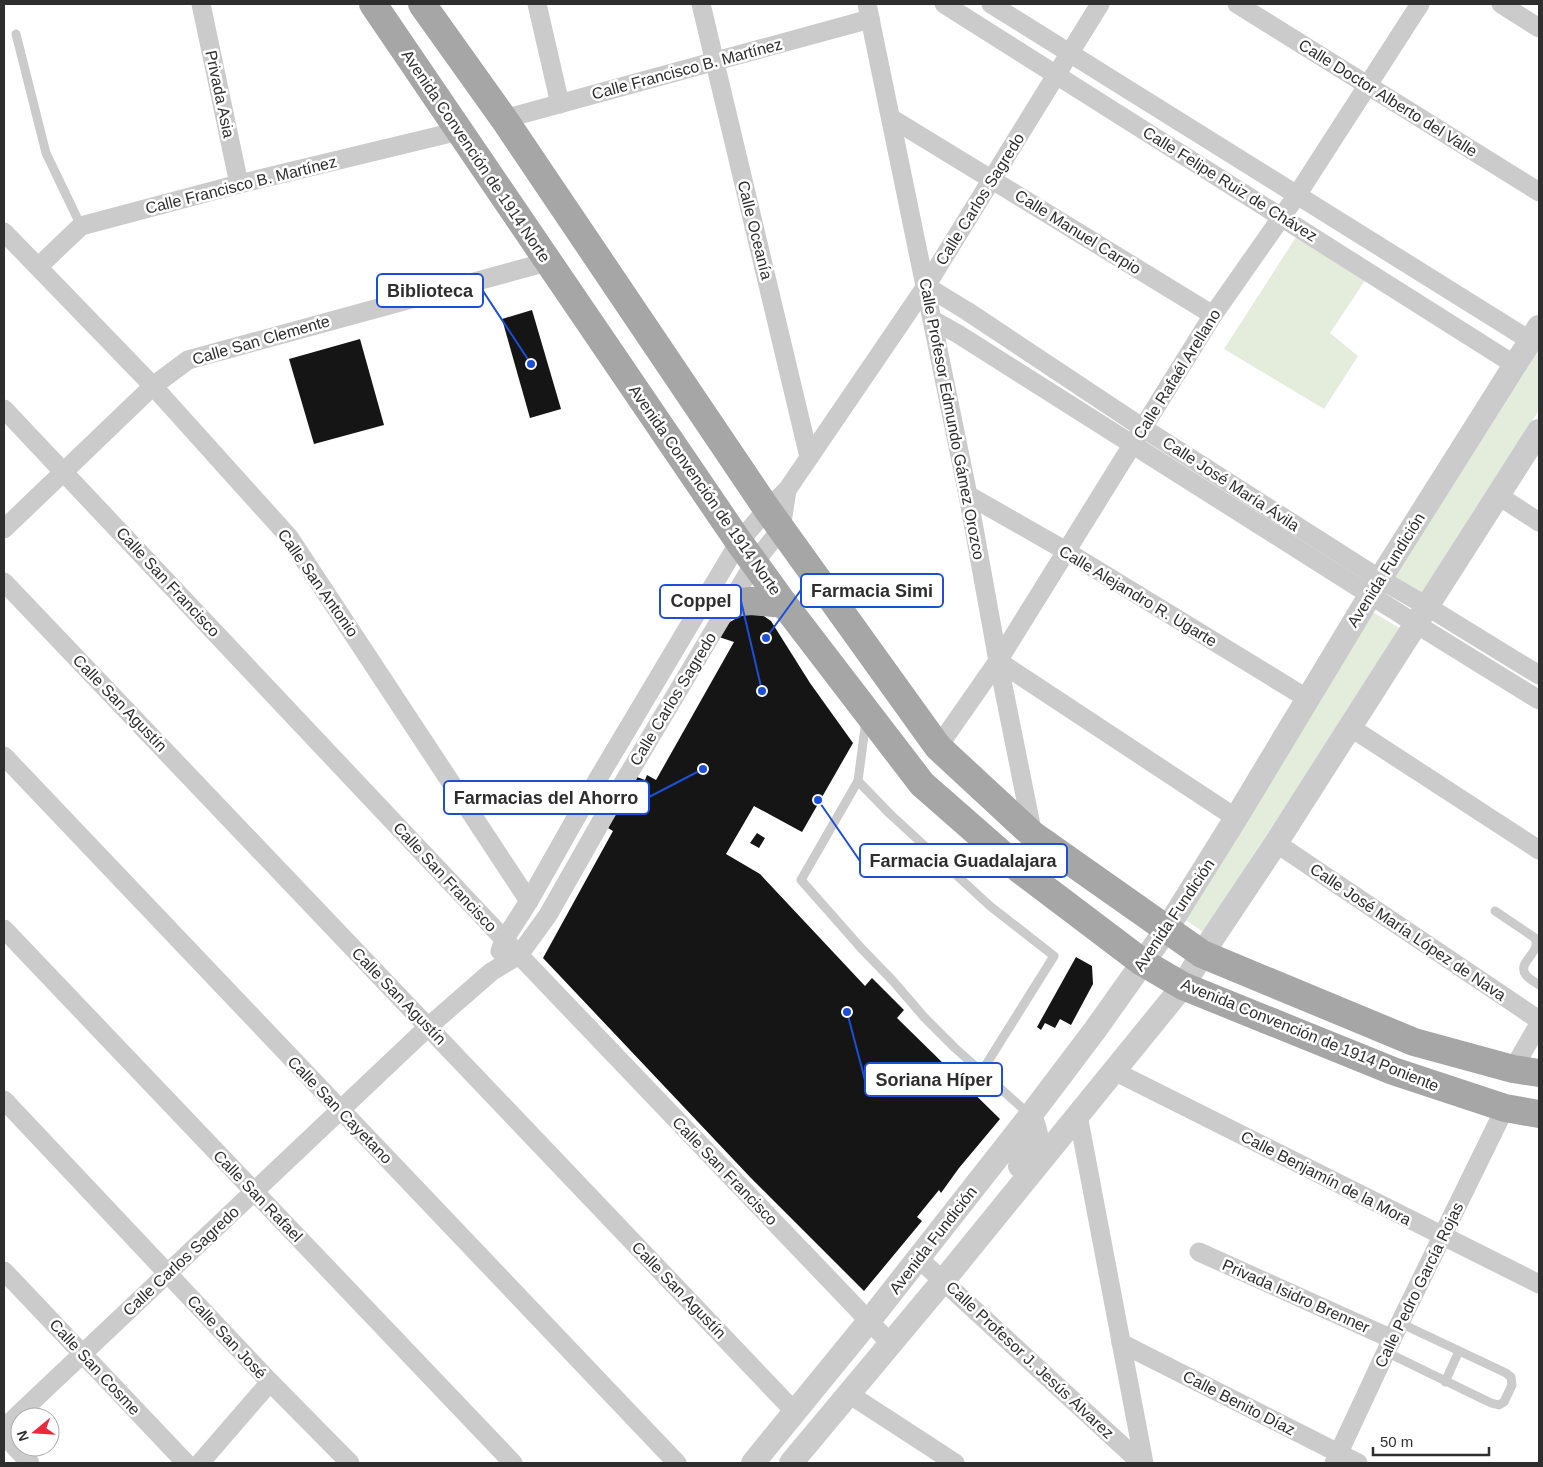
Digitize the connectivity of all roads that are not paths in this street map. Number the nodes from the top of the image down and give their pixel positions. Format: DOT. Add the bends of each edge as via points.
graph roads {
  1 [pos="201,4"];
  2 [pos="373,4"];
  3 [pos="422,4"];
  4 [pos="538,4"];
  5 [pos="701,4"];
  6 [pos="944,4"];
  7 [pos="991,4"];
  8 [pos="1100,4"];
  9 [pos="1238,4"];
  10 [pos="1420,4"];
  11 [pos="1501,4"];
  12 [pos="869,11"];
  13 [pos="1539,28"];
  14 [pos="16,34"];
  15 [pos="1070,53"];
  16 [pos="714,61"];
  17 [pos="1057,75"];
  18 [pos="1368,85"];
  19 [pos="560,104"];
  20 [pos="891,118"];
  21 [pos="504,119"];
  22 [pos="459,131"];
  23 [pos="992,180"];
  24 [pos="239,184"];
  25 [pos="1539,192"];
  26 [pos="1297,195"];
  27 [pos="1282,217"];
  28 [pos="81,226"];
  29 [pos="4,232"];
  30 [pos="547,262"];
  31 [pos="38,267"];
  32 [pos="926,286"];
  33 [pos="1214,315"];
  34 [pos="933,320"];
  35 [pos="1535,334"];
  36 [pos="1515,365"];
  37 [pos="154,386"];
  38 [pos="4,409"];
  39 [pos="1143,428"];
  40 [pos="1539,431"];
  41 [pos="1132,445"];
  42 [pos="809,457"];
  43 [pos="63,472"];
  44 [pos="968,495"];
  45 [pos="1499,496"];
  46 [pos="774,519"];
  47 [pos="1539,522"];
  48 [pos="4,530"];
  49 [pos="739,542"];
  50 [pos="1066,551"];
  51 [pos="754,563"];
  52 [pos="4,582"];
  53 [pos="1375,587"];
  54 [pos="731,603"];
  55 [pos="784,604"];
  56 [pos="1422,616"];
  57 [pos="998,661"];
  58 [pos="1539,676"];
  59 [pos="1308,699"];
  60 [pos="1539,700"];
  61 [pos="867,712"];
  62 [pos="1350,727"];
  63 [pos="938,747"];
  64 [pos="4,756"];
  65 [pos="599,777"];
  66 [pos="858,780"];
  67 [pos="619,790"];
  68 [pos="1236,818"];
  69 [pos="1033,835"];
  70 [pos="984,838"];
  71 [pos="1276,843"];
  72 [pos="1539,850"];
  73 [pos="957,875"];
  74 [pos="529,901"];
  75 [pos="1495,911"];
  76 [pos="4,929"];
  77 [pos="1166,930"];
  78 [pos="504,940"];
  79 [pos="1202,954"];
  80 [pos="518,955"];
  81 [pos="1142,962"];
  82 [pos="491,972"];
  83 [pos="1539,985"];
  84 [pos="1183,986"];
  85 [pos="1539,1022"];
  86 [pos="428,1027"];
  87 [pos="982,1071"];
  88 [pos="1114,1071"];
  89 [pos="1526,1071"];
  90 [pos="4,1100"];
  91 [pos="1505,1108"];
  92 [pos="340,1110"];
  93 [pos="1539,1114"];
  94 [pos="1078,1115"];
  95 [pos="1030,1116"];
  96 [pos="254,1192"];
  97 [pos="1003,1207"];
  98 [pos="1443,1236"];
  99 [pos="1199,1252"];
  100 [pos="918,1258"];
  101 [pos="4,1271"];
  102 [pos="168,1274"];
  103 [pos="943,1280"];
  104 [pos="1539,1284"];
  105 [pos="869,1321"];
  106 [pos="1393,1338"];
  107 [pos="890,1343"];
  108 [pos="1121,1343"];
  109 [pos="1459,1351"];
  110 [pos="83,1354"];
  111 [pos="270,1382"];
  112 [pos="1445,1382"];
  113 [pos="849,1394"];
  114 [pos="794,1411"];
  115 [pos="4,1428"];
  116 [pos="4,1435"];
  117 [pos="1336,1459"];
  118 [pos="30,1463"];
  119 [pos="186,1463"];
  120 [pos="200,1463"];
  121 [pos="350,1463"];
  122 [pos="513,1463"];
  123 [pos="677,1463"];
  124 [pos="753,1463"];
  125 [pos="791,1463"];
  126 [pos="955,1463"];
  127 [pos="1143,1463"];
  128 [pos="1358,1463"];
  1 -- 24 [label="street, Privada Asia"];
  2 -- 22 [label="main road, Avenida Convención de 1914 Norte"];
  3 -- 21 [label="main road"];
  4 -- 19 [label="street"];
  5 -- 16 [label="street, Calle Oceanía"];
  6 -- 17 [label="street, Calle Felipe Ruiz de Chávez"];
  7 -- 15 [label="street, Calle Felipe Ruiz de Chávez"];
  8 -- 15 [label="street, Calle Carlos Sagredo"];
  9 -- 18 [label="street, Calle Doctor Alberto del Valle"];
  10 -- 18 [label="street, Calle Rafaél Arellano"];
  11 -- 13 [label="street"];
  12 -- 16 [label="street, Calle Francisco B. Martínez"];
  12 -- 20 [label="street, Calle Profesor Edmundo Gámez Orozco"];
  14 -- 28 [label="lane" via="46,153"];
  15 -- 17 [label="street, Calle Carlos Sagredo"];
  15 -- 26 [label="street, Calle Felipe Ruiz de Chávez"];
  16 -- 19 [label="street, Calle Francisco B. Martínez"];
  16 -- 42 [label="street, Calle Oceanía"];
  17 -- 23 [label="street, Calle Carlos Sagredo"];
  17 -- 27 [label="street, Calle Felipe Ruiz de Chávez"];
  18 -- 25 [label="street, Calle Doctor Alberto del Valle"];
  18 -- 26 [label="street, Calle Rafaél Arellano"];
  19 -- 21 [label="street, Calle Francisco B. Martínez"];
  20 -- 23 [label="street, Calle Manuel Carpio"];
  20 -- 32 [label="street, Calle Profesor Edmundo Gámez Orozco"];
  21 -- 46 [label="main road"];
  22 -- 24 [label="street, Calle Francisco B. Martínez"];
  22 -- 30 [label="main road, Avenida Convención de 1914 Norte"];
  23 -- 32 [label="street, Calle Carlos Sagredo"];
  23 -- 33 [label="street, Calle Manuel Carpio"];
  24 -- 28 [label="street, Calle Francisco B. Martínez"];
  26 -- 27 [label="street, Calle Rafaél Arellano"];
  26 -- 35 [label="street, Calle Felipe Ruiz de Chávez"];
  27 -- 33 [label="street, Calle Rafaél Arellano"];
  27 -- 36 [label="street, Calle Felipe Ruiz de Chávez"];
  28 -- 31 [label="street, Calle Francisco B. Martínez"];
  29 -- 31 [label="street, Calle San Antonio"];
  30 -- 37 [label="street, Calle San Clemente" via="188,360"];
  30 -- 49 [label="main road, Avenida Convención de 1914 Norte"];
  31 -- 37 [label="street, Calle San Antonio"];
  32 -- 34 [label="street, Calle Profesor Edmundo Gámez Orozco"];
  32 -- 39 [label="street, Calle José María Ávila"];
  32 -- 42 [label="street, Calle Carlos Sagredo"];
  33 -- 39 [label="street, Calle Rafaél Arellano"];
  34 -- 41 [label="street, Calle José María Ávila"];
  34 -- 44 [label="street, Calle Profesor Edmundo Gámez Orozco"];
  35 -- 36 [label="street, Avenida Fundición"];
  36 -- 53 [label="street, Avenida Fundición"];
  37 -- 43 [label="street, Calle San Clemente"];
  37 -- 74 [label="street, Calle San Antonio" via="289,537"];
  38 -- 43 [label="street, Calle San Francisco"];
  39 -- 41 [label="street, Calle Rafaél Arellano"];
  39 -- 53 [label="street, Calle José María Ávila"];
  40 -- 45 [label="street, Avenida Fundición"];
  41 -- 50 [label="street, Calle Rafaél Arellano"];
  41 -- 53 [label="street, Calle José María Ávila"];
  42 -- 46 [label="street, Calle Carlos Sagredo" via="787,490"];
  43 -- 48 [label="street, Calle San Clemente"];
  43 -- 78 [label="street, Calle San Francisco"];
  44 -- 50 [label="street, Calle Alejandro R. Ugarte"];
  44 -- 57 [label="street, Calle Profesor Edmundo Gámez Orozco"];
  45 -- 47 [label="street"];
  45 -- 56 [label="street, Avenida Fundición"];
  46 -- 49 [label="street, Calle Carlos Sagredo"];
  46 -- 51 [label="street, Calle Carlos Sagredo"];
  46 -- 63 [label="main road"];
  49 -- 51 [label="main road, Avenida Convención de 1914 Norte"];
  49 -- 65 [label="street, Calle Carlos Sagredo"];
  50 -- 57 [label="street, Calle Rafaél Arellano"];
  50 -- 59 [label="street, Calle Alejandro R. Ugarte"];
  51 -- 54 [label="street, Calle Carlos Sagredo"];
  51 -- 55 [label="main road, Avenida Convención de 1914 Norte"];
  52 -- 86 [label="street, Calle San Agustín"];
  53 -- 56 [label="street, Calle José María Ávila"];
  53 -- 59 [label="street, Avenida Fundición"];
  54 -- 55 [label="main road" via="751,600"];
  54 -- 67 [label="street, Calle Carlos Sagredo"];
  55 -- 61 [label="main road, Avenida Convención de 1914 Norte"];
  56 -- 58 [label="street, Calle José María Ávila"];
  56 -- 60 [label="street, Calle José María Ávila"];
  56 -- 62 [label="street, Avenida Fundición"];
  57 -- 63 [label="street, Calle Rafaél Arellano"];
  57 -- 68 [label="street"];
  57 -- 69 [label="street, Calle Profesor Edmundo Gámez Orozco"];
  59 -- 68 [label="street, Avenida Fundición"];
  61 -- 66 [label="lane"];
  61 -- 70 [label="main road, Avenida Convención de 1914 Norte" via="922,784"];
  62 -- 71 [label="street, Avenida Fundición"];
  62 -- 72 [label="street"];
  63 -- 69 [label="main road"];
  64 -- 92 [label="street, Calle San Cayetano"];
  65 -- 67 [label="street"];
  65 -- 74 [label="street, Calle Carlos Sagredo"];
  66 -- 73 [label="lane"];
  66 -- 87 [label="lane" via="801,880 924,1017"];
  67 -- 80 [label="street, Calle Carlos Sagredo" via="548,915"];
  68 -- 77 [label="street, Avenida Fundición"];
  69 -- 77 [label="main road"];
  70 -- 73 [label="lane"];
  70 -- 81 [label="main road, Avenida Convención de 1914 Norte" via="1019,869"];
  71 -- 79 [label="street, Avenida Fundición"];
  71 -- 85 [label="street, Calle José María López de Nava"];
  73 -- 87 [label="lane" via="990,906 1054,956"];
  74 -- 78 [label="street, Calle Carlos Sagredo"];
  75 -- 83 [label="lane" via="1535,938 1537,947 1523,970"];
  76 -- 96 [label="street, Calle San Rafael"];
  77 -- 79 [label="main road, Avenida Convención de 1914 Poniente"];
  77 -- 81 [label="street, Avenida Fundición"];
  78 -- 80 [label="street, Calle San Francisco"];
  78 -- 82 [label="street, Calle Carlos Sagredo"];
  79 -- 84 [label="street, Avenida Fundición"];
  79 -- 89 [label="main road, Avenida Convención de 1914 Poniente" via="1414,1042"];
  80 -- 82 [label="street, Calle Carlos Sagredo"];
  80 -- 105 [label="street, Calle San Francisco"];
  81 -- 84 [label="main road, Avenida Convención de 1914 Poniente"];
  81 -- 95 [label="street, Avenida Fundición"];
  82 -- 86 [label="street, Calle Carlos Sagredo"];
  84 -- 88 [label="street, Avenida Fundición"];
  84 -- 91 [label="main road, Avenida Convención de 1914 Poniente" via="1393,1071"];
  85 -- 89 [label="street"];
  86 -- 92 [label="street, Calle Carlos Sagredo"];
  86 -- 114 [label="street, Calle San Agustín"];
  87 -- 95 [label="lane"];
  88 -- 94 [label="street, Avenida Fundición"];
  88 -- 98 [label="street, Calle Benjamín de la Mora"];
  90 -- 102 [label="street, Calle San José"];
  91 -- 93 [label="main road, Avenida Convención de 1914 Poniente"];
  91 -- 98 [label="street, Calle Pedro García Rojas"];
  92 -- 96 [label="street, Calle Carlos Sagredo"];
  92 -- 123 [label="street, Calle San Cayetano"];
  94 -- 97 [label="street, Avenida Fundición"];
  94 -- 108 [label="street"];
  95 -- 97 [label="street" via="1038,1133 1036,1144 1015,1173"];
  95 -- 100 [label="street, Avenida Fundición"];
  96 -- 102 [label="street, Calle Carlos Sagredo"];
  96 -- 122 [label="street, Calle San Rafael"];
  97 -- 103 [label="street, Avenida Fundición"];
  98 -- 104 [label="street, Calle Benjamín de la Mora"];
  98 -- 106 [label="street, Calle Pedro García Rojas"];
  99 -- 106 [label="street, Privada Isidro Brenner"];
  100 -- 103 [label="street, Calle Profesor J. Jesús Álvarez"];
  100 -- 105 [label="street, Avenida Fundición"];
  101 -- 110 [label="street, Calle San Cosme"];
  102 -- 110 [label="street, Calle Carlos Sagredo"];
  102 -- 111 [label="street, Calle San José"];
  103 -- 107 [label="street, Avenida Fundición"];
  103 -- 127 [label="street, Calle Profesor J. Jesús Álvarez"];
  105 -- 107 [label="street, Calle San Francisco"];
  105 -- 114 [label="street, Avenida Fundición"];
  106 -- 109 [label="lane"];
  106 -- 112 [label="lane"];
  106 -- 117 [label="street, Calle Pedro García Rojas"];
  107 -- 113 [label="street, Avenida Fundición"];
  108 -- 117 [label="street, Calle Benito Díaz"];
  108 -- 127 [label="street"];
  109 -- 112 [label="lane"];
  109 -- 112 [label="lane" via="1511,1377 1512,1385 1504,1402 1499,1405"];
  110 -- 115 [label="street, Calle Carlos Sagredo"];
  110 -- 119 [label="street, Calle San Cosme"];
  111 -- 120 [label="street"];
  111 -- 121 [label="street, Calle San José"];
  113 -- 125 [label="street, Avenida Fundición"];
  113 -- 126 [label="street"];
  114 -- 124 [label="street, Avenida Fundición"];
  116 -- 118 [label="street"];
  117 -- 128 [label="street, Calle Benito Díaz"];
}
